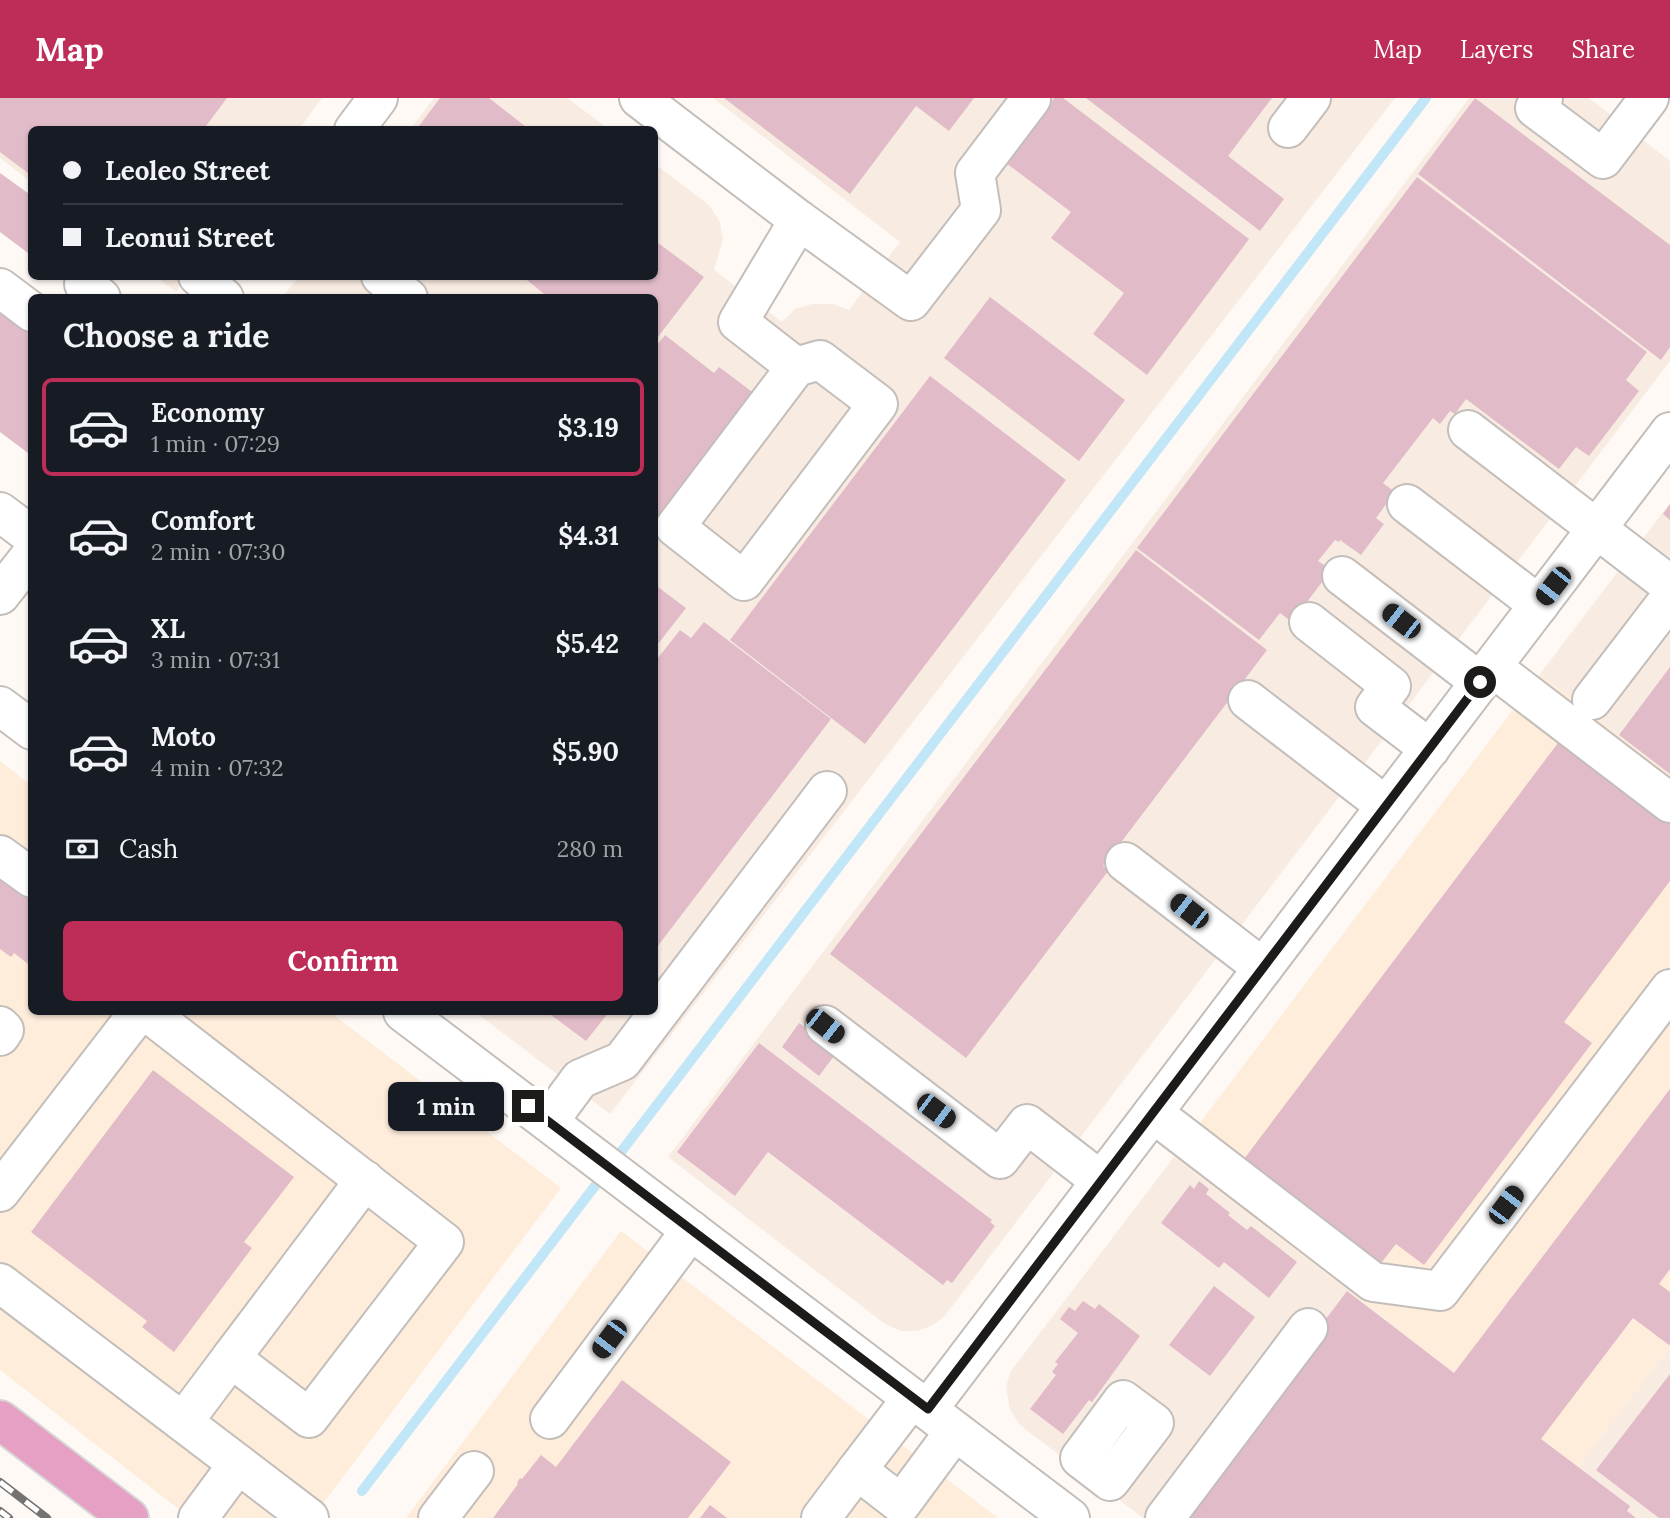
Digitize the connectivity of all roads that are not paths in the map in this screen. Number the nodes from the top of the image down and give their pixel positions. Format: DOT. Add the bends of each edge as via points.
graph roads {
  1 [pos="378,98"];
  2 [pos="639,98"];
  3 [pos="1311,98"];
  4 [pos="1543,98"];
  5 [pos="1648,98"];
  6 [pos="1661,98"];
  7 [pos="1031,99"];
  8 [pos="1670,104"];
  9 [pos="357,126"];
  10 [pos="1288,128"];
  11 [pos="799,220"];
  12 [pos="203,280"];
  13 [pos="239,280"];
  14 [pos="386,280"];
  15 [pos="0,288"];
  16 [pos="220,294"];
  17 [pos="228,294"];
  18 [pos="403,294"];
  19 [pos="28,309"];
  20 [pos="796,367"];
  21 [pos="1468,430"];
  22 [pos="1670,432"];
  23 [pos="1407,503"];
  24 [pos="0,512"];
  25 [pos="1597,529"];
  26 [pos="28,533"];
  27 [pos="28,559"];
  28 [pos="1342,576"];
  29 [pos="1670,585"];
  30 [pos="0,595"];
  31 [pos="1670,598"];
  32 [pos="1539,605"];
  33 [pos="1308,622"];
  34 [pos="1486,674"];
  35 [pos="1248,700"];
  36 [pos="1592,700"];
  37 [pos="0,706"];
  38 [pos="28,727"];
  39 [pos="1430,749"];
  40 [pos="827,791"];
  41 [pos="1670,803"];
  42 [pos="1386,806"];
  43 [pos="0,855"];
  44 [pos="1125,862"];
  45 [pos="28,875"];
  46 [pos="1263,968"];
  47 [pos="1670,989"];
  48 [pos="658,1014"];
  49 [pos="137,1015"];
  50 [pos="151,1015"];
  51 [pos="407,1015"];
  52 [pos="657,1015"];
  53 [pos="825,1026"];
  54 [pos="0,1027"];
  55 [pos="0,1036"];
  56 [pos="1153,1113"];
  57 [pos="549,1121"];
  58 [pos="365,1180"];
  59 [pos="1101,1181"];
  60 [pos="0,1192"];
  61 [pos="691,1230"];
  62 [pos="0,1283"];
  63 [pos="1308,1328"];
  64 [pos="232,1358"];
  65 [pos="931,1413"];
  66 [pos="550,1419"];
  67 [pos="0,1420"];
  68 [pos="183,1423"];
  69 [pos="238,1464"];
  70 [pos="857,1470"];
  71 [pos="1095,1470"];
  72 [pos="474,1471"];
  73 [pos="910,1511"];
  74 [pos="1067,1515"];
  75 [pos="129,1518"];
  76 [pos="198,1518"];
  77 [pos="309,1518"];
  78 [pos="438,1518"];
  79 [pos="821,1518"];
  80 [pos="1165,1518"];
  1 -- 9 [label="street"];
  2 -- 11 [label="street"];
  3 -- 10 [label="street"];
  4 -- 5 [label="street" via="1535,108 1603,159"];
  6 -- 8 [label="street"];
  7 -- 11 [label="street" via="975,173 981,210 911,302"];
  11 -- 20 [label="street" via="738,322"];
  12 -- 16 [label="street"];
  13 -- 17 [label="street"];
  14 -- 18 [label="street"];
  15 -- 19 [label="street"];
  20 -- 20 [label="street" via="675,527 744,580 878,404 820,360"];
  21 -- 25 [label="street"];
  22 -- 25 [label="street"];
  23 -- 32 [label="street"];
  24 -- 26 [label="street"];
  25 -- 29 [label="street"];
  25 -- 32 [label="street"];
  27 -- 30 [label="street"];
  28 -- 34 [label="street"];
  31 -- 36 [label="street"];
  32 -- 34 [label="street"];
  33 -- 39 [label="street" via="1391,686 1376,708"];
  34 -- 39 [label="street"];
  34 -- 41 [label="street"];
  35 -- 42 [label="street"];
  37 -- 38 [label="street"];
  39 -- 42 [label="street"];
  40 -- 48 [label="street"];
  42 -- 46 [label="street"];
  43 -- 45 [label="street"];
  44 -- 46 [label="street"];
  46 -- 56 [label="street"];
  47 -- 56 [label="street" via="1440,1291 1373,1282"];
  49 -- 60 [label="street"];
  50 -- 58 [label="street"];
  51 -- 57 [label="street"];
  52 -- 57 [label="street" via="622,1061 580,1079"];
  53 -- 59 [label="street" via="1000,1159 1027,1124"];
  54 -- 55 [label="street" via="5,1030"];
  56 -- 59 [label="street"];
  57 -- 61 [label="street"];
  58 -- 64 [label="street"];
  58 -- 64 [label="street" via="444,1242 309,1418"];
  59 -- 65 [label="street"];
  61 -- 65 [label="street"];
  61 -- 66 [label="street"];
  62 -- 68 [label="street"];
  63 -- 80 [label="street"];
  64 -- 68 [label="street"];
  65 -- 70 [label="street"];
  65 -- 73 [label="street"];
  65 -- 74 [label="street"];
  67 -- 75 [label="main road"];
  68 -- 69 [label="street"];
  69 -- 76 [label="street"];
  69 -- 77 [label="street"];
  70 -- 73 [label="street"];
  70 -- 79 [label="street"];
  71 -- 74 [label="street"];
  72 -- 78 [label="street"];
}
